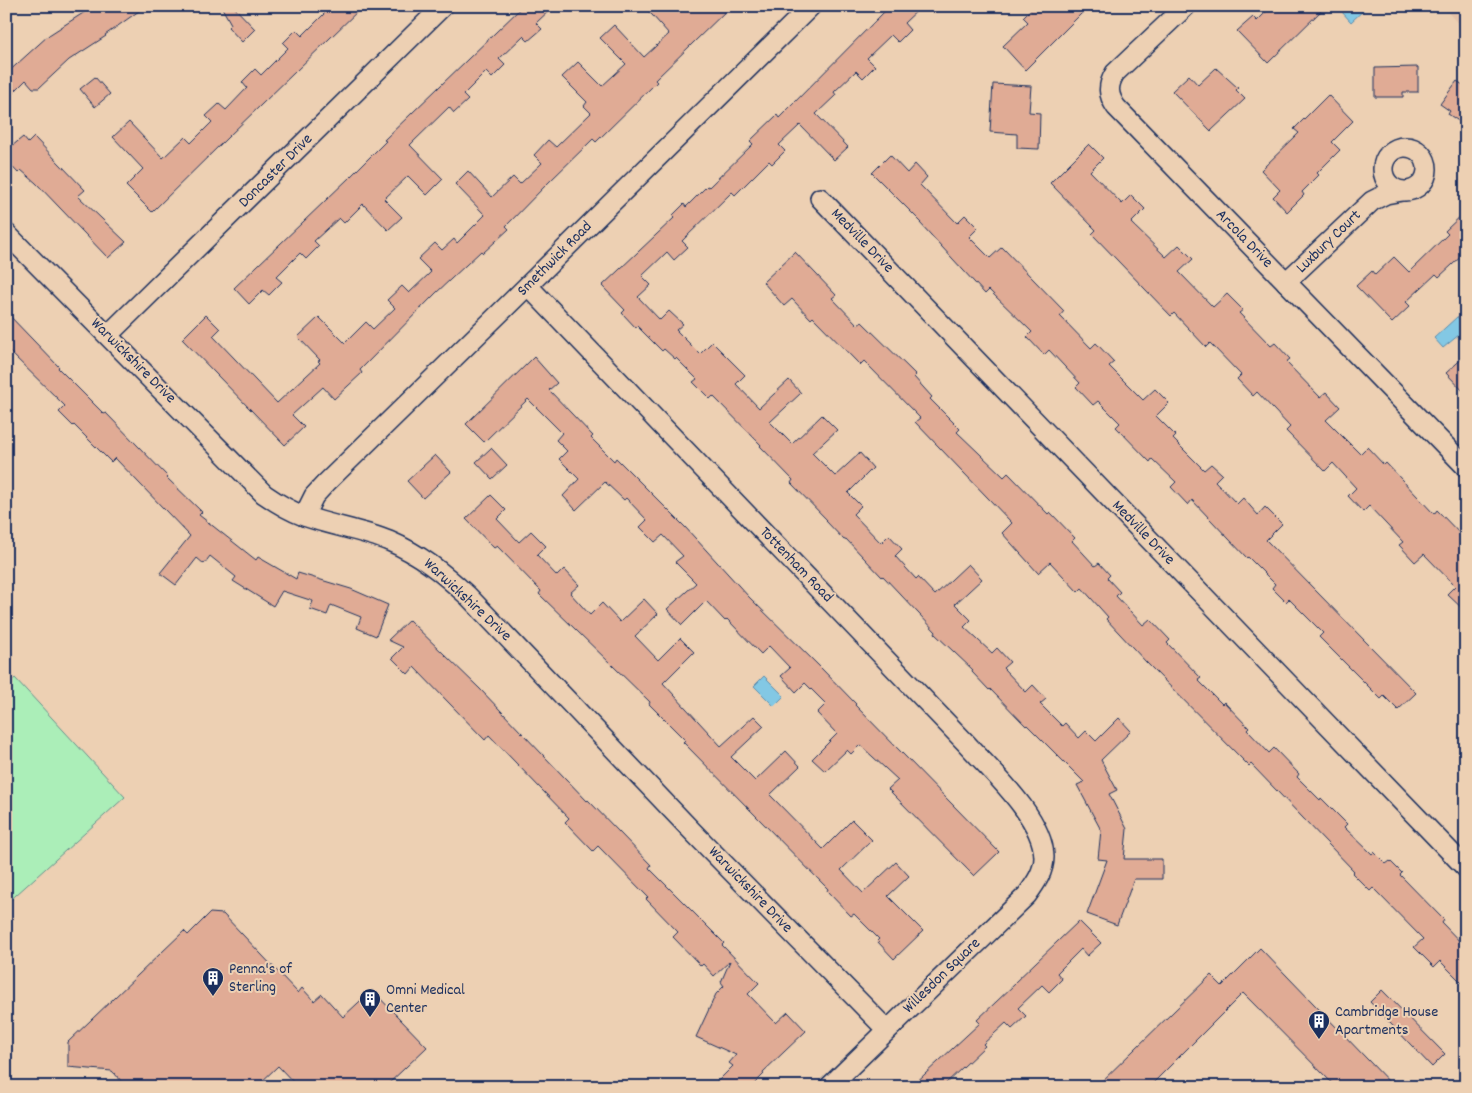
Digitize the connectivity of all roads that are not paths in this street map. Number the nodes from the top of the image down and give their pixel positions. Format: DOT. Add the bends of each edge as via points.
graph roads {
  1 [pos="443,6"];
  2 [pos="811,6"];
  3 [pos="1186,6"];
  4 [pos="1383,172"];
  5 [pos="1402,191"];
  6 [pos="820,198"];
  7 [pos="1372,201"];
  8 [pos="6,233"];
  9 [pos="1286,282"];
  10 [pos="528,286"];
  11 [pos="108,335"];
  12 [pos="1466,467"];
  13 [pos="304,516"];
  14 [pos="1044,858"];
  15 [pos="1466,868"];
  16 [pos="887,1030"];
  17 [pos="829,1087"];
  1 -- 11 [label="street, Doncaster Drive"];
  2 -- 10 [label="street, Smethwick Road"];
  3 -- 9 [label="street, Arcola Drive" via="1115,73 1108,90 1111,99"];
  4 -- 5 [label="street" via="1389,185"];
  4 -- 5 [label="street, Luxbury Court" via="1385,158 1396,149 1410,148 1422,155 1427,169 1422,183 1410,191"];
  4 -- 7 [label="street, Luxbury Court"];
  5 -- 7 [label="street, Luxbury Court"];
  6 -- 15 [label="street, Medville Drive"];
  7 -- 9 [label="street, Luxbury Court"];
  8 -- 11 [label="street, Warwickshire Drive"];
  9 -- 12 [label="street, Arcola Drive"];
  10 -- 13 [label="street, Smethwick Road" via="326,483 314,496"];
  10 -- 14 [label="street, Tottenham Road" via="1003,783 1036,826"];
  11 -- 13 [label="street, Warwickshire Drive" via="264,494"];
  13 -- 16 [label="street, Warwickshire Drive" via="388,540 420,555 442,572"];
  14 -- 16 [label="street, Willesdon Square" via="1040,874 1027,895"];
  16 -- 17 [label="street, Willesdon Square"];
}
